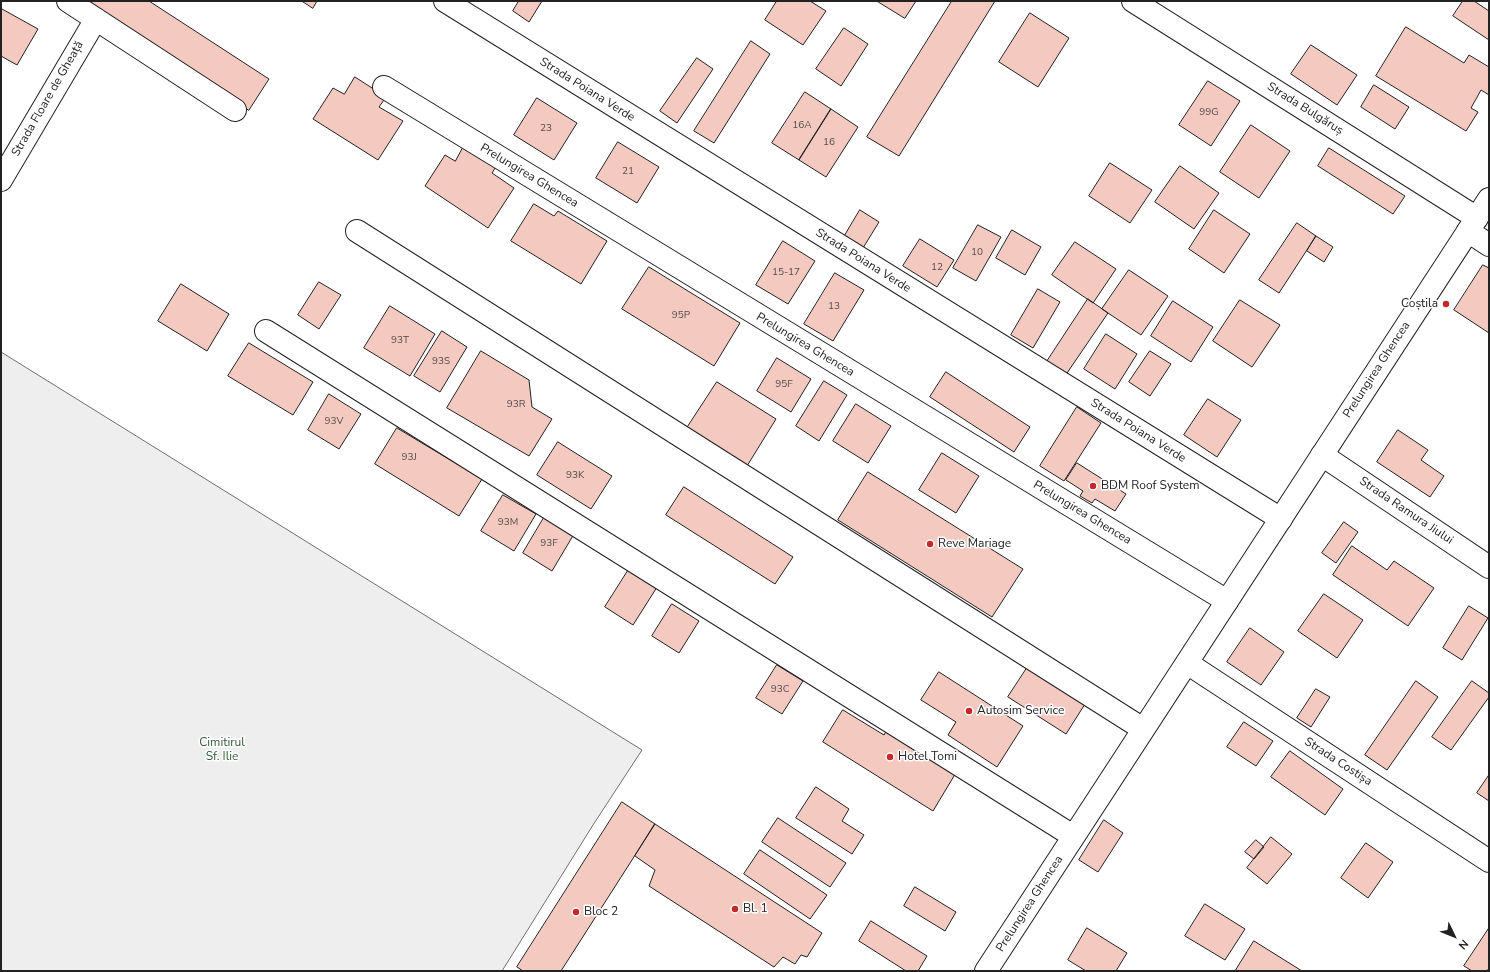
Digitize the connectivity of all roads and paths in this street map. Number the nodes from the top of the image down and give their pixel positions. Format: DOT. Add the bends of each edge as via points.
graph roads {
  1 [pos="68,1"];
  2 [pos="445,1"];
  3 [pos="1133,1"];
  4 [pos="96,19"];
  5 [pos="384,87"];
  6 [pos="235,110"];
  7 [pos="3,171"];
  8 [pos="1489,199"];
  9 [pos="1472,224"];
  10 [pos="357,232"];
  11 [pos="1489,244"];
  12 [pos="266,331"];
  13 [pos="1322,455"];
  14 [pos="1281,519"];
  15 [pos="1489,567"];
  16 [pos="1227,601"];
  17 [pos="1187,663"];
  18 [pos="1143,729"];
  19 [pos="1073,836"];
  20 [pos="1489,861"];
  21 [pos="986,971"];
  1 -- 4 [label="street"];
  2 -- 14 [label="street, Strada Poiana Verde"];
  3 -- 9 [label="street, Strada Bulgăruș"];
  4 -- 6 [label="street"];
  4 -- 7 [label="street, Strada Floare de Gheață"];
  5 -- 16 [label="street, Prelungirea Ghencea"];
  8 -- 9 [label="street, Prelungirea Ghencea"];
  9 -- 11 [label="street, Strada Bulgăruș"];
  9 -- 13 [label="street, Prelungirea Ghencea"];
  10 -- 18 [label="street"];
  12 -- 19 [label="street"];
  13 -- 14 [label="street, Prelungirea Ghencea"];
  13 -- 15 [label="street, Strada Ramura Jiului"];
  14 -- 16 [label="street, Prelungirea Ghencea"];
  16 -- 17 [label="street, Prelungirea Ghencea"];
  17 -- 18 [label="street, Prelungirea Ghencea"];
  17 -- 20 [label="street, Strada Costișa"];
  18 -- 19 [label="street, Prelungirea Ghencea"];
  19 -- 21 [label="street, Prelungirea Ghencea"];
}
